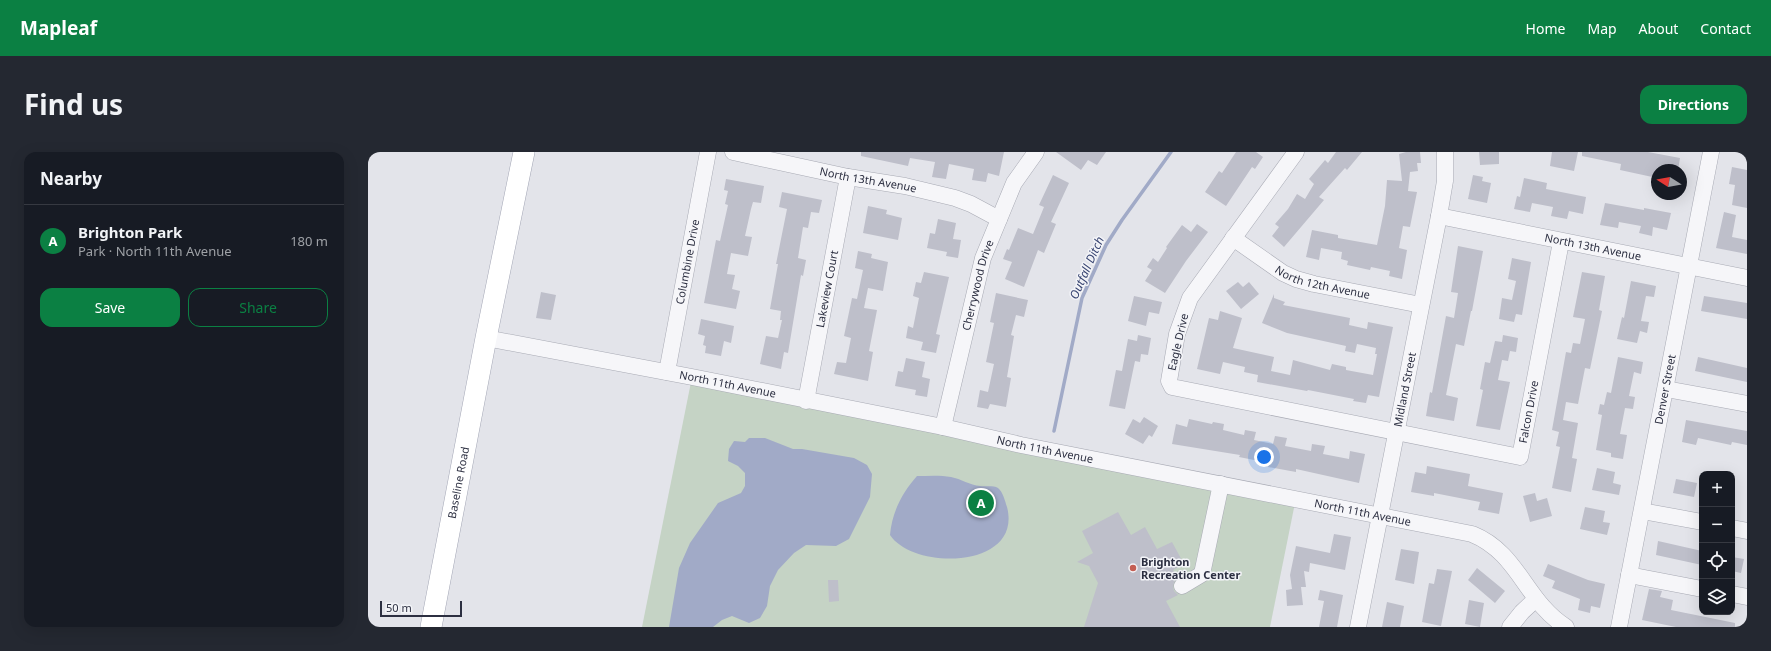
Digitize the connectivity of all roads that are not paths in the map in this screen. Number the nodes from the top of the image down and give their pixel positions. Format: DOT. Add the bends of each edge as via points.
graph roads {
  1 [pos="524,152"];
  2 [pos="708,152"];
  3 [pos="733,152"];
  4 [pos="1036,152"];
  5 [pos="1296,152"];
  6 [pos="1445,152"];
  7 [pos="1711,152"];
  8 [pos="848,177"];
  9 [pos="1439,216"];
  10 [pos="999,219"];
  11 [pos="1233,238"];
  12 [pos="1561,242"];
  13 [pos="1690,266"];
  14 [pos="1747,278"];
  15 [pos="1421,305"];
  16 [pos="486,338"];
  17 [pos="666,372"];
  18 [pos="1666,389"];
  19 [pos="806,401"];
  20 [pos="1747,404"];
  21 [pos="942,427"];
  22 [pos="1396,433"];
  23 [pos="1221,484"];
  24 [pos="1642,511"];
  25 [pos="1381,515"];
  26 [pos="1699,521"];
  27 [pos="1735,529"];
  28 [pos="1747,531"];
  29 [pos="1629,575"];
  30 [pos="1182,586"];
  31 [pos="1699,588"];
  32 [pos="1735,595"];
  33 [pos="1747,597"];
  34 [pos="1536,599"];
  35 [pos="431,627"];
  36 [pos="1358,627"];
  37 [pos="1510,627"];
  38 [pos="1566,627"];
  39 [pos="1619,627"];
  1 -- 16 [label="main road, Baseline Road"];
  2 -- 17 [label="street, Columbine Drive"];
  3 -- 8 [label="street, North 13th Avenue"];
  4 -- 10 [label="street, Cherrywood Drive" via="1014,183"];
  5 -- 11 [label="street, Eagle Drive"];
  6 -- 9 [label="street, Midland Street" via="1445,181"];
  7 -- 13 [label="street, Denver Street"];
  8 -- 10 [label="street, North 13th Avenue" via="956,198"];
  8 -- 19 [label="street, Lakeview Court"];
  9 -- 12 [label="street, North 13th Avenue"];
  9 -- 15 [label="street, Midland Street"];
  10 -- 21 [label="street, Cherrywood Drive" via="983,258"];
  11 -- 15 [label="street, North 12th Avenue" via="1283,273 1296,279"];
  11 -- 22 [label="street, Eagle Drive" via="1194,291 1185,310 1175,345 1170,384 1180,389"];
  12 -- 13 [label="street, North 13th Avenue"];
  12 -- 22 [label="street, Falcon Drive" via="1520,458"];
  13 -- 14 [label="street, North 13th Avenue"];
  13 -- 18 [label="street, Denver Street"];
  15 -- 22 [label="street, Midland Street"];
  16 -- 17 [label="street, North 11th Avenue"];
  16 -- 35 [label="main road, Baseline Road"];
  17 -- 19 [label="street, North 11th Avenue"];
  18 -- 20 [label="street"];
  18 -- 24 [label="street, Denver Street"];
  19 -- 21 [label="street, North 11th Avenue"];
  21 -- 23 [label="street, North 11th Avenue" via="1020,445"];
  22 -- 25 [label="street, Midland Street"];
  23 -- 25 [label="street, North 11th Avenue"];
  23 -- 30 [label="street" via="1202,574"];
  24 -- 26 [label="street"];
  24 -- 29 [label="street, Denver Street"];
  25 -- 34 [label="street, North 11th Avenue" via="1466,532 1481,538 1502,552"];
  25 -- 36 [label="street, Midland Street"];
  27 -- 28 [label="street"];
  29 -- 31 [label="street"];
  29 -- 39 [label="street, Denver Street"];
  32 -- 33 [label="street"];
  34 -- 37 [label="street"];
  34 -- 38 [label="street, North 11th Avenue" via="1548,614"];
}
